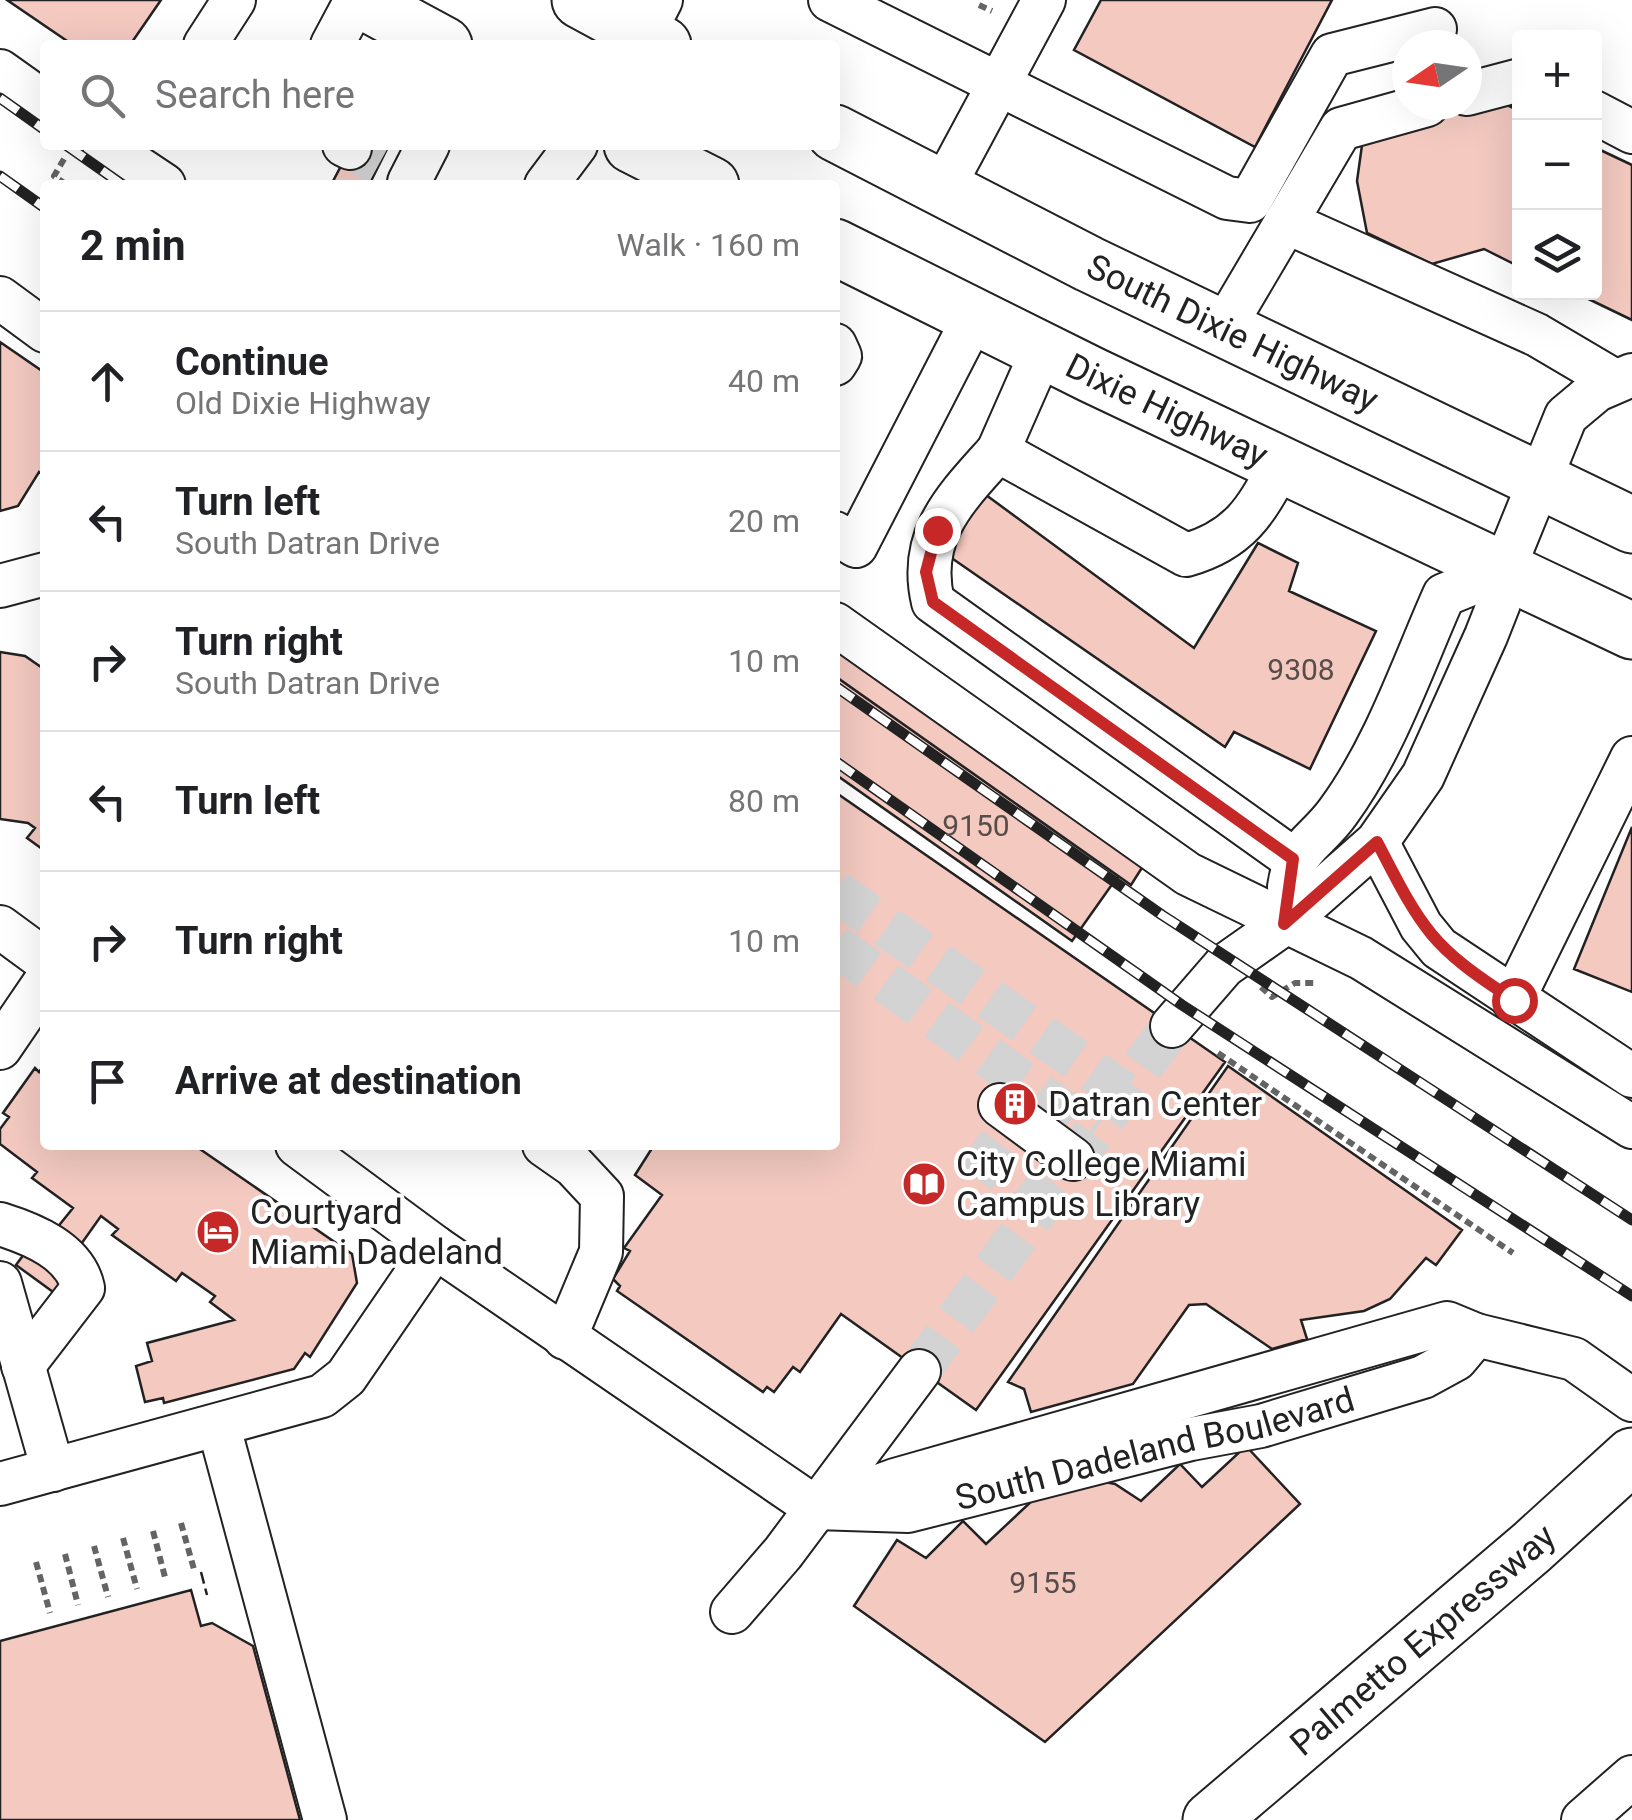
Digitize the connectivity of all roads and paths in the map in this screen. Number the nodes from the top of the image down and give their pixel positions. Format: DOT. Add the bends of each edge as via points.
graph roads {
  1 [pos="234,0"];
  2 [pos="359,0"];
  3 [pos="580,0"];
  4 [pos="830,0"];
  5 [pos="1044,0"];
  6 [pos="1435,29"];
  7 [pos="651,31"];
  8 [pos="208,40"];
  9 [pos="335,40"];
  10 [pos="435,40"];
  11 [pos="0,71"];
  12 [pos="1512,82"];
  13 [pos="1001,85"];
  14 [pos="1482,90"];
  15 [pos="40,99"];
  16 [pos="1392,115"];
  17 [pos="1602,116"];
  18 [pos="1632,132"];
  19 [pos="840,136"];
  20 [pos="112,150"];
  21 [pos="572,150"];
  22 [pos="640,150"];
  23 [pos="64,159"];
  24 [pos="60,180"];
  25 [pos="156,180"];
  26 [pos="550,180"];
  27 [pos="689,180"];
  28 [pos="943,188"];
  29 [pos="1286,222"];
  30 [pos="840,250"];
  31 [pos="0,298"];
  32 [pos="974,317"];
  33 [pos="40,327"];
  34 [pos="1224,329"];
  35 [pos="1042,351"];
  36 [pos="1624,378"];
  37 [pos="998,451"];
  38 [pos="1280,464"];
  39 [pos="1540,483"];
  40 [pos="1632,525"];
  41 [pos="840,536"];
  42 [pos="1503,571"];
  43 [pos="40,575"];
  44 [pos="0,586"];
  45 [pos="840,628"];
  46 [pos="1632,631"];
  47 [pos="1632,758"];
  48 [pos="1377,842"];
  49 [pos="1293,859"];
  50 [pos="1284,924"];
  51 [pos="0,927"];
  52 [pos="40,956"];
  53 [pos="40,989"];
  54 [pos="1514,1000"];
  55 [pos="1172,1026"];
  56 [pos="0,1048"];
  57 [pos="1218,1053"];
  58 [pos="1627,1064"];
  59 [pos="1000,1105"];
  60 [pos="1632,1127"];
  61 [pos="1060,1149"];
  62 [pos="304,1150"];
  63 [pos="551,1150"];
  64 [pos="0,1224"];
  65 [pos="435,1247"];
  66 [pos="1513,1253"];
  67 [pos="0,1283"];
  68 [pos="1476,1335"];
  69 [pos="565,1338"];
  70 [pos="23,1366"];
  71 [pos="919,1371"];
  72 [pos="1247,1381"];
  73 [pos="1632,1400"];
  74 [pos="1261,1426"];
  75 [pos="219,1427"];
  76 [pos="1632,1456"];
  77 [pos="53,1470"];
  78 [pos="0,1484"];
  79 [pos="816,1508"];
  80 [pos="181,1523"];
  81 [pos="153,1531"];
  82 [pos="123,1538"];
  83 [pos="94,1546"];
  84 [pos="65,1554"];
  85 [pos="36,1562"];
  86 [pos="195,1573"];
  87 [pos="166,1581"];
  88 [pos="137,1589"];
  89 [pos="108,1597"];
  90 [pos="78,1605"];
  91 [pos="732,1612"];
  92 [pos="50,1613"];
  93 [pos="1632,1777"];
  94 [pos="325,1820"];
  95 [pos="1210,1820"];
  96 [pos="1583,1820"];
  1 -- 8 [label="street"];
  2 -- 9 [label="street"];
  2 -- 10 [label="highway"];
  3 -- 7 [label="highway"];
  4 -- 13 [label="street"];
  5 -- 13 [label="street"];
  6 -- 13 [label="street" via="1332,56 1250,201 1227,198"];
  11 -- 15 [label="street"];
  12 -- 14 [label="street"];
  13 -- 28 [label="street"];
  16 -- 29 [label="street" via="1341,129"];
  17 -- 18 [label="street"];
  19 -- 28 [label="highway, South Dixie Highway"];
  20 -- 25 [label="street"];
  21 -- 26 [label="street"];
  22 -- 27 [label="highway"];
  23 -- 24 [label="path" via="54,176"];
  28 -- 34 [label="highway, South Dixie Highway"];
  29 -- 34 [label="street"];
  29 -- 36 [label="street"];
  30 -- 32 [label="highway, Dixie Highway"];
  31 -- 33 [label="street"];
  32 -- 35 [label="highway, Dixie Highway"];
  32 -- 41 [label="street" via="856,546"];
  34 -- 39 [label="highway, South Dixie Highway"];
  35 -- 37 [label="street"];
  35 -- 38 [label="highway, Dixie Highway"];
  36 -- 39 [label="street" via="1566,416"];
  37 -- 38 [label="street" via="1186,555 1240,530"];
  37 -- 49 [label="street" via="937,530 926,572 933,602"];
  38 -- 42 [label="highway, Dixie Highway"];
  39 -- 40 [label="highway, South Dixie Highway"];
  39 -- 42 [label="street"];
  42 -- 46 [label="highway"];
  42 -- 48 [label="street" via="1494,618 1422,776"];
  42 -- 49 [label="street" via="1444,595 1364,773 1324,830"];
  43 -- 44 [label="street"];
  45 -- 50 [label="street" via="1188,874"];
  47 -- 54 [label="street"];
  48 -- 50 [label="street"];
  48 -- 54 [label="street" via="1439,948"];
  49 -- 50 [label="street"];
  50 -- 55 [label="street" via="1224,966"];
  50 -- 60 [label="street" via="1361,958"];
  51 -- 52 [label="street"];
  53 -- 56 [label="street"];
  54 -- 58 [label="street"];
  57 -- 66 [label="path"];
  59 -- 61 [label="street" via="1037,1108"];
  62 -- 65 [label="street"];
  63 -- 69 [label="street" via="602,1196 601,1252"];
  64 -- 70 [label="street" via="47,1242 83,1288"];
  65 -- 69 [label="street"];
  65 -- 75 [label="street" via="335,1388 308,1403"];
  67 -- 70 [label="street"];
  68 -- 72 [label="street, South Dadeland Boulevard" via="1447,1322"];
  68 -- 73 [label="street, South Dadeland Boulevard" via="1574,1359"];
  68 -- 74 [label="street, South Dadeland Boulevard" via="1456,1359 1423,1377"];
  69 -- 79 [label="street"];
  70 -- 77 [label="street"];
  71 -- 79 [label="street"];
  72 -- 74 [label="street"];
  72 -- 79 [label="street, South Dadeland Boulevard"];
  74 -- 79 [label="street, South Dadeland Boulevard" via="908,1511"];
  75 -- 77 [label="street"];
  75 -- 94 [label="street"];
  76 -- 95 [label="highway, Palmetto Expressway"];
  77 -- 78 [label="street"];
  79 -- 91 [label="street"];
  80 -- 86 [label="path"];
  81 -- 87 [label="path"];
  82 -- 88 [label="path"];
  83 -- 89 [label="path"];
  84 -- 90 [label="path"];
  85 -- 92 [label="path"];
  93 -- 96 [label="street"];
}
